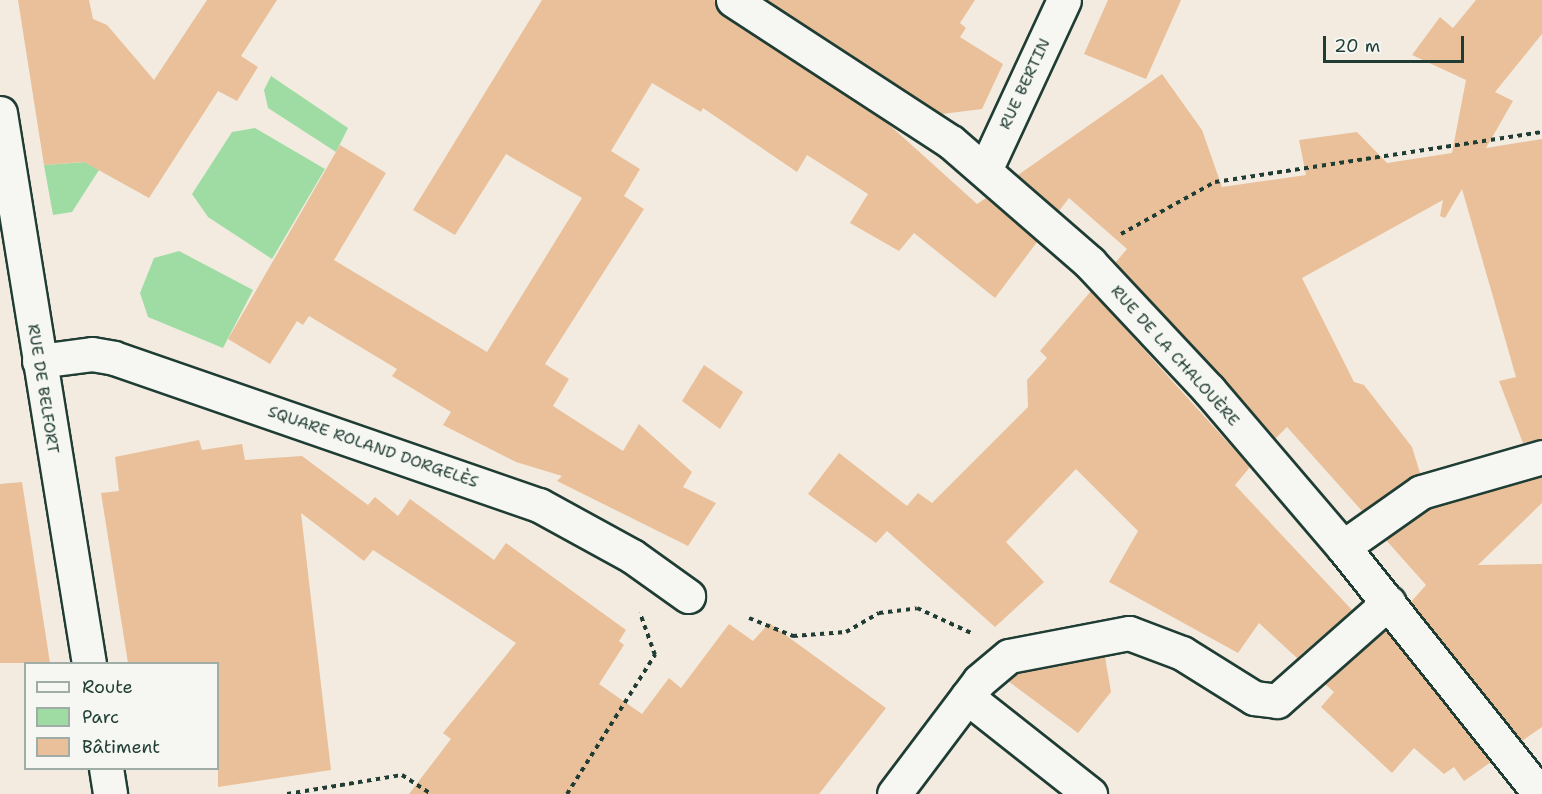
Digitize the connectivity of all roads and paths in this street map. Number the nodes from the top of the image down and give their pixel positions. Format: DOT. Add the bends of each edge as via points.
graph roads {
  1 [pos="734,0"];
  2 [pos="1064,0"];
  3 [pos="0,113"];
  4 [pos="1542,132"];
  5 [pos="986,168"];
  6 [pos="1113,239"];
  7 [pos="39,361"];
  8 [pos="1542,457"];
  9 [pos="1343,548"];
  10 [pos="688,596"];
  11 [pos="1389,602"];
  12 [pos="636,604"];
  13 [pos="749,618"];
  14 [pos="976,637"];
  15 [pos="89,662"];
  16 [pos="967,698"];
  17 [pos="106,770"];
  18 [pos="110,794"];
  19 [pos="287,794"];
  20 [pos="431,794"];
  21 [pos="567,794"];
  22 [pos="894,794"];
  23 [pos="1090,794"];
  24 [pos="1540,794"];
  1 -- 5 [label="street, RUE DE LA CHALOUÈRE"];
  2 -- 5 [label="street, RUE BERTIN"];
  3 -- 7 [label="street, RUE DE BELFORT"];
  4 -- 6 [label="path" via="1215,182 1161,208"];
  5 -- 9 [label="street, RUE DE LA CHALOUÈRE" via="1165,341"];
  7 -- 10 [label="street, SQUARE ROLAND DORGELÈS" via="92,354 114,358 539,505 632,556"];
  7 -- 15 [label="street, RUE DE BELFORT"];
  8 -- 9 [label="street" via="1421,492"];
  9 -- 11 [label="street, RUE DE LA CHALOUÈRE"];
  11 -- 16 [label="street" via="1278,701 1254,698 1182,653 1128,633 1009,656 990,669"];
  11 -- 24 [label="street, RUE DE LA CHALOUÈRE"];
  12 -- 21 [label="path" via="655,655"];
  13 -- 14 [label="path" via="793,636 846,632 879,613 917,608"];
  16 -- 22 [label="street"];
  16 -- 23 [label="street"];
  17 -- 18 [label="street"];
  19 -- 20 [label="path" via="402,775"];
}
